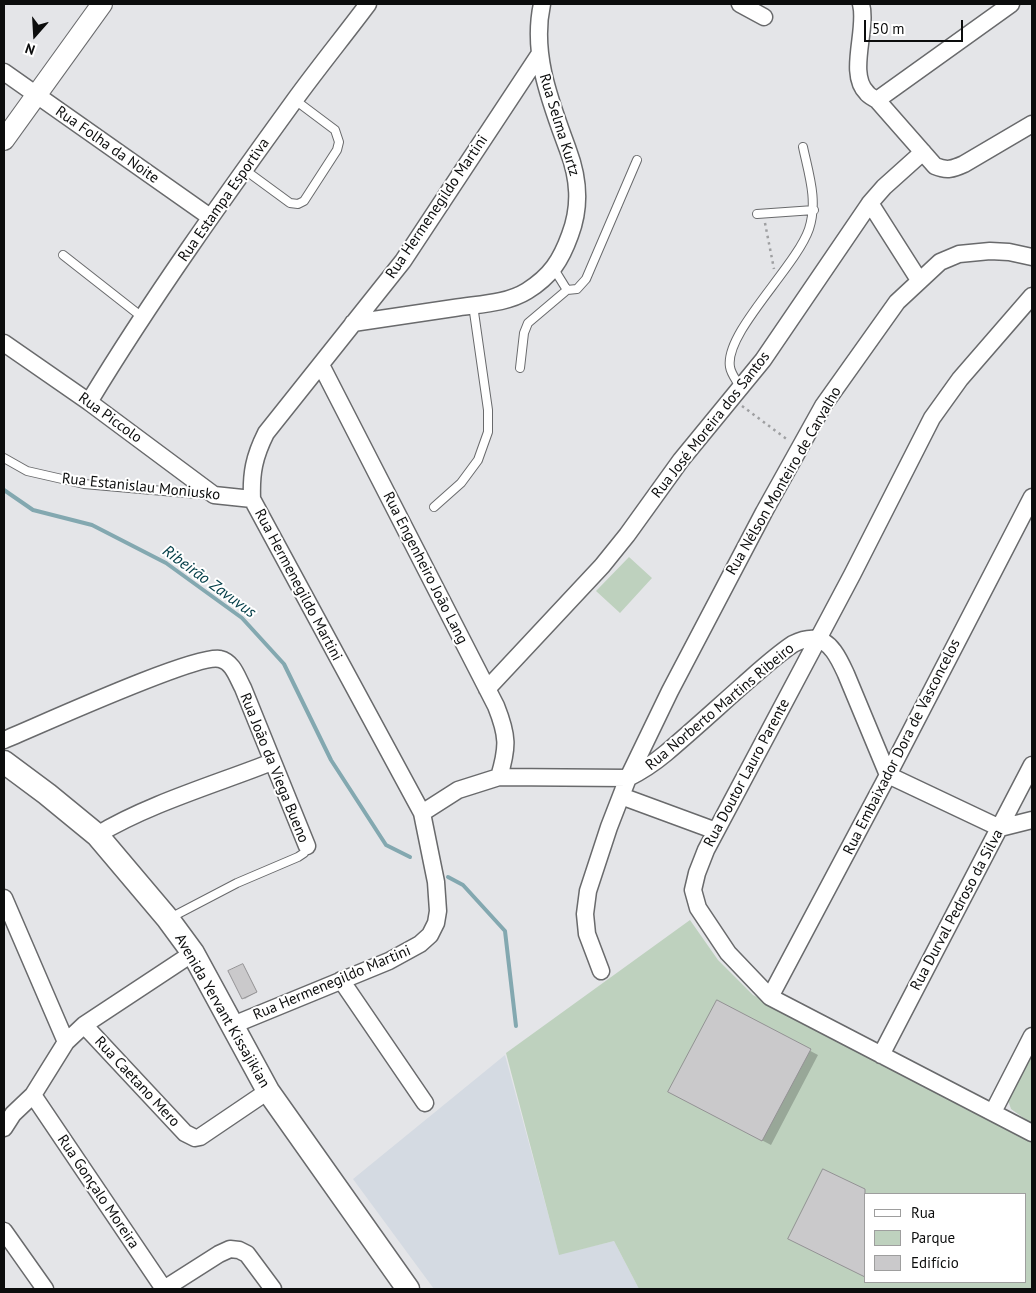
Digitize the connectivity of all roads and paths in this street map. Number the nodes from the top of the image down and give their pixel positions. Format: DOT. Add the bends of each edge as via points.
graph roads {
  1 [pos="102,4"];
  2 [pos="367,4"];
  3 [pos="542,4"];
  4 [pos="740,4"];
  5 [pos="861,4"];
  6 [pos="1004,6"];
  7 [pos="764,17"];
  8 [pos="539,55"];
  9 [pos="4,72"];
  10 [pos="36,95"];
  11 [pos="295,100"];
  12 [pos="877,100"];
  13 [pos="1032,124"];
  14 [pos="4,140"];
  15 [pos="803,147"];
  16 [pos="923,152"];
  17 [pos="637,160"];
  18 [pos="245,170"];
  19 [pos="870,203"];
  20 [pos="814,210"];
  21 [pos="761,214"];
  22 [pos="210,217"];
  23 [pos="63,255"];
  24 [pos="1032,257"];
  25 [pos="554,269"];
  26 [pos="777,280"];
  27 [pos="919,280"];
  28 [pos="567,290"];
  29 [pos="1032,296"];
  30 [pos="473,305"];
  31 [pos="142,318"];
  32 [pos="353,323"];
  33 [pos="4,343"];
  34 [pos="321,365"];
  35 [pos="520,368"];
  36 [pos="741,388"];
  37 [pos="89,402"];
  38 [pos="799,448"];
  39 [pos="4,458"];
  40 [pos="214,495"];
  41 [pos="1032,497"];
  42 [pos="252,499"];
  43 [pos="434,507"];
  44 [pos="817,639"];
  45 [pos="488,690"];
  46 [pos="4,740"];
  47 [pos="4,762"];
  48 [pos="272,762"];
  49 [pos="1032,765"];
  50 [pos="888,775"];
  51 [pos="499,777"];
  52 [pos="628,778"];
  53 [pos="621,796"];
  54 [pos="422,813"];
  55 [pos="1032,820"];
  56 [pos="1000,828"];
  57 [pos="716,831"];
  58 [pos="98,835"];
  59 [pos="307,846"];
  60 [pos="4,898"];
  61 [pos="168,919"];
  62 [pos="193,953"];
  63 [pos="601,971"];
  64 [pos="341,980"];
  65 [pos="770,997"];
  66 [pos="84,1025"];
  67 [pos="233,1025"];
  68 [pos="1032,1036"];
  69 [pos="66,1042"];
  70 [pos="882,1055"];
  71 [pos="268,1091"];
  72 [pos="33,1095"];
  73 [pos="425,1102"];
  74 [pos="993,1112"];
  75 [pos="7,1120"];
  76 [pos="1032,1133"];
  77 [pos="4,1231"];
  78 [pos="45,1289"];
  79 [pos="164,1289"];
  80 [pos="273,1289"];
  81 [pos="408,1289"];
  1 -- 10 [label="street"];
  2 -- 11 [label="street, Rua Estampa Esportiva"];
  3 -- 8 [label="street, Rua Selma Kurtz"];
  4 -- 7 [label="street"];
  5 -- 12 [label="street" via="860,82 866,93"];
  6 -- 12 [label="street"];
  8 -- 25 [label="street, Rua Selma Kurtz" via="546,90 574,165 578,188 573,227"];
  8 -- 32 [label="street, Rua Hermenegildo Martini" via="408,254"];
  9 -- 10 [label="street, Rua Folha da Noite"];
  10 -- 14 [label="street"];
  10 -- 22 [label="street, Rua Folha da Noite"];
  11 -- 18 [label="street, Rua Estampa Esportiva"];
  11 -- 18 [label="lane" via="335,130 339,142 304,201 290,203"];
  12 -- 16 [label="street"];
  13 -- 16 [label="street" via="952,170 935,166"];
  15 -- 20 [label="lane"];
  16 -- 19 [label="street, Rua José Moreira dos Santos"];
  17 -- 28 [label="lane" via="586,279 577,289"];
  18 -- 22 [label="street, Rua Estampa Esportiva"];
  19 -- 27 [label="street"];
  19 -- 36 [label="street, Rua José Moreira dos Santos"];
  20 -- 21 [label="lane"];
  20 -- 26 [label="lane" via="797,254"];
  21 -- 26 [label="path"];
  22 -- 31 [label="street, Rua Estampa Esportiva"];
  23 -- 31 [label="lane"];
  24 -- 27 [label="street, Rua Nélson Monteiro de Carvalho" via="990,251 959,254 940,262"];
  25 -- 28 [label="lane"];
  25 -- 30 [label="street, Rua Selma Kurtz" via="527,291 501,301"];
  26 -- 36 [label="lane" via="735,340 730,367"];
  27 -- 38 [label="street, Rua Nélson Monteiro de Carvalho" via="897,302 823,406"];
  28 -- 35 [label="lane" via="528,323"];
  29 -- 44 [label="street, Rua Doutor Lauro Parente" via="960,379 932,418"];
  30 -- 32 [label="street, Rua Selma Kurtz"];
  30 -- 43 [label="lane" via="488,410 488,432 478,460 461,483"];
  31 -- 37 [label="street, Rua Estampa Esportiva"];
  32 -- 34 [label="street, Rua Hermenegildo Martini"];
  33 -- 37 [label="street, Rua Piccolo"];
  34 -- 42 [label="street, Rua Hermenegildo Martini" via="266,433 253,466"];
  34 -- 45 [label="street, Rua Engenheiro João Lang"];
  36 -- 38 [label="path" via="741,405"];
  36 -- 45 [label="street, Rua José Moreira dos Santos" via="681,460 602,566"];
  37 -- 40 [label="street, Rua Piccolo"];
  38 -- 52 [label="street, Rua Nélson Monteiro de Carvalho" via="674,682"];
  39 -- 40 [label="lane, Rua Estanislau Moniusko" via="27,471 84,484"];
  40 -- 42 [label="street, Rua Estanislau Moniusko"];
  41 -- 50 [label="street, Rua Embaixador Dora de Vasconcelos"];
  42 -- 54 [label="street, Rua Hermenegildo Martini"];
  44 -- 50 [label="street" via="832,650 842,666"];
  44 -- 52 [label="street, Rua Norberto Martins Ribeiro" via="794,644 665,754"];
  44 -- 57 [label="street, Rua Doutor Lauro Parente"];
  45 -- 51 [label="street, Rua Engenheiro João Lang" via="505,727 507,743"];
  46 -- 48 [label="street, Rua João da Viega Bueno" via="157,676 212,658 221,659 233,668"];
  47 -- 58 [label="main road, Avenida Yervant Kissajikian"];
  48 -- 58 [label="street" via="155,807"];
  48 -- 59 [label="street, Rua João da Viega Bueno"];
  49 -- 56 [label="street, Rua Durval Pedroso da Silva"];
  50 -- 56 [label="street"];
  50 -- 65 [label="street, Rua Embaixador Dora de Vasconcelos"];
  51 -- 52 [label="street, Rua Norberto Martins Ribeiro"];
  51 -- 54 [label="street, Rua Norberto Martins Ribeiro" via="458,790"];
  52 -- 53 [label="street, Rua Nélson Monteiro de Carvalho"];
  53 -- 57 [label="street"];
  53 -- 63 [label="street, Rua Nélson Monteiro de Carvalho" via="588,891 585,914 587,934"];
  54 -- 64 [label="street, Rua Hermenegildo Martini" via="436,882 438,911 433,929 420,944 389,961"];
  55 -- 56 [label="street"];
  56 -- 70 [label="street, Rua Durval Pedroso da Silva"];
  57 -- 65 [label="street, Rua Doutor Lauro Parente" via="697,873 694,900 728,953"];
  58 -- 61 [label="main road, Avenida Yervant Kissajikian"];
  59 -- 61 [label="lane, Rua João da Viega Bueno" via="298,857 237,883"];
  60 -- 69 [label="street"];
  61 -- 62 [label="main road, Avenida Yervant Kissajikian"];
  62 -- 66 [label="street"];
  62 -- 67 [label="main road, Avenida Yervant Kissajikian"];
  64 -- 67 [label="street, Rua Hermenegildo Martini"];
  64 -- 73 [label="street"];
  65 -- 70 [label="street, Rua Doutor Lauro Parente"];
  66 -- 69 [label="street"];
  66 -- 71 [label="street, Rua Caetano Mero" via="190,1137 200,1137"];
  67 -- 71 [label="main road, Avenida Yervant Kissajikian"];
  68 -- 74 [label="street"];
  69 -- 72 [label="street"];
  70 -- 74 [label="street, Rua Doutor Lauro Parente"];
  71 -- 81 [label="main road, Avenida Yervant Kissajikian"];
  72 -- 75 [label="street"];
  72 -- 79 [label="street, Rua Gonçalo Moreira"];
  74 -- 76 [label="street, Rua Doutor Lauro Parente"];
  77 -- 78 [label="street"];
  79 -- 80 [label="street" via="230,1249 247,1254"];
}
